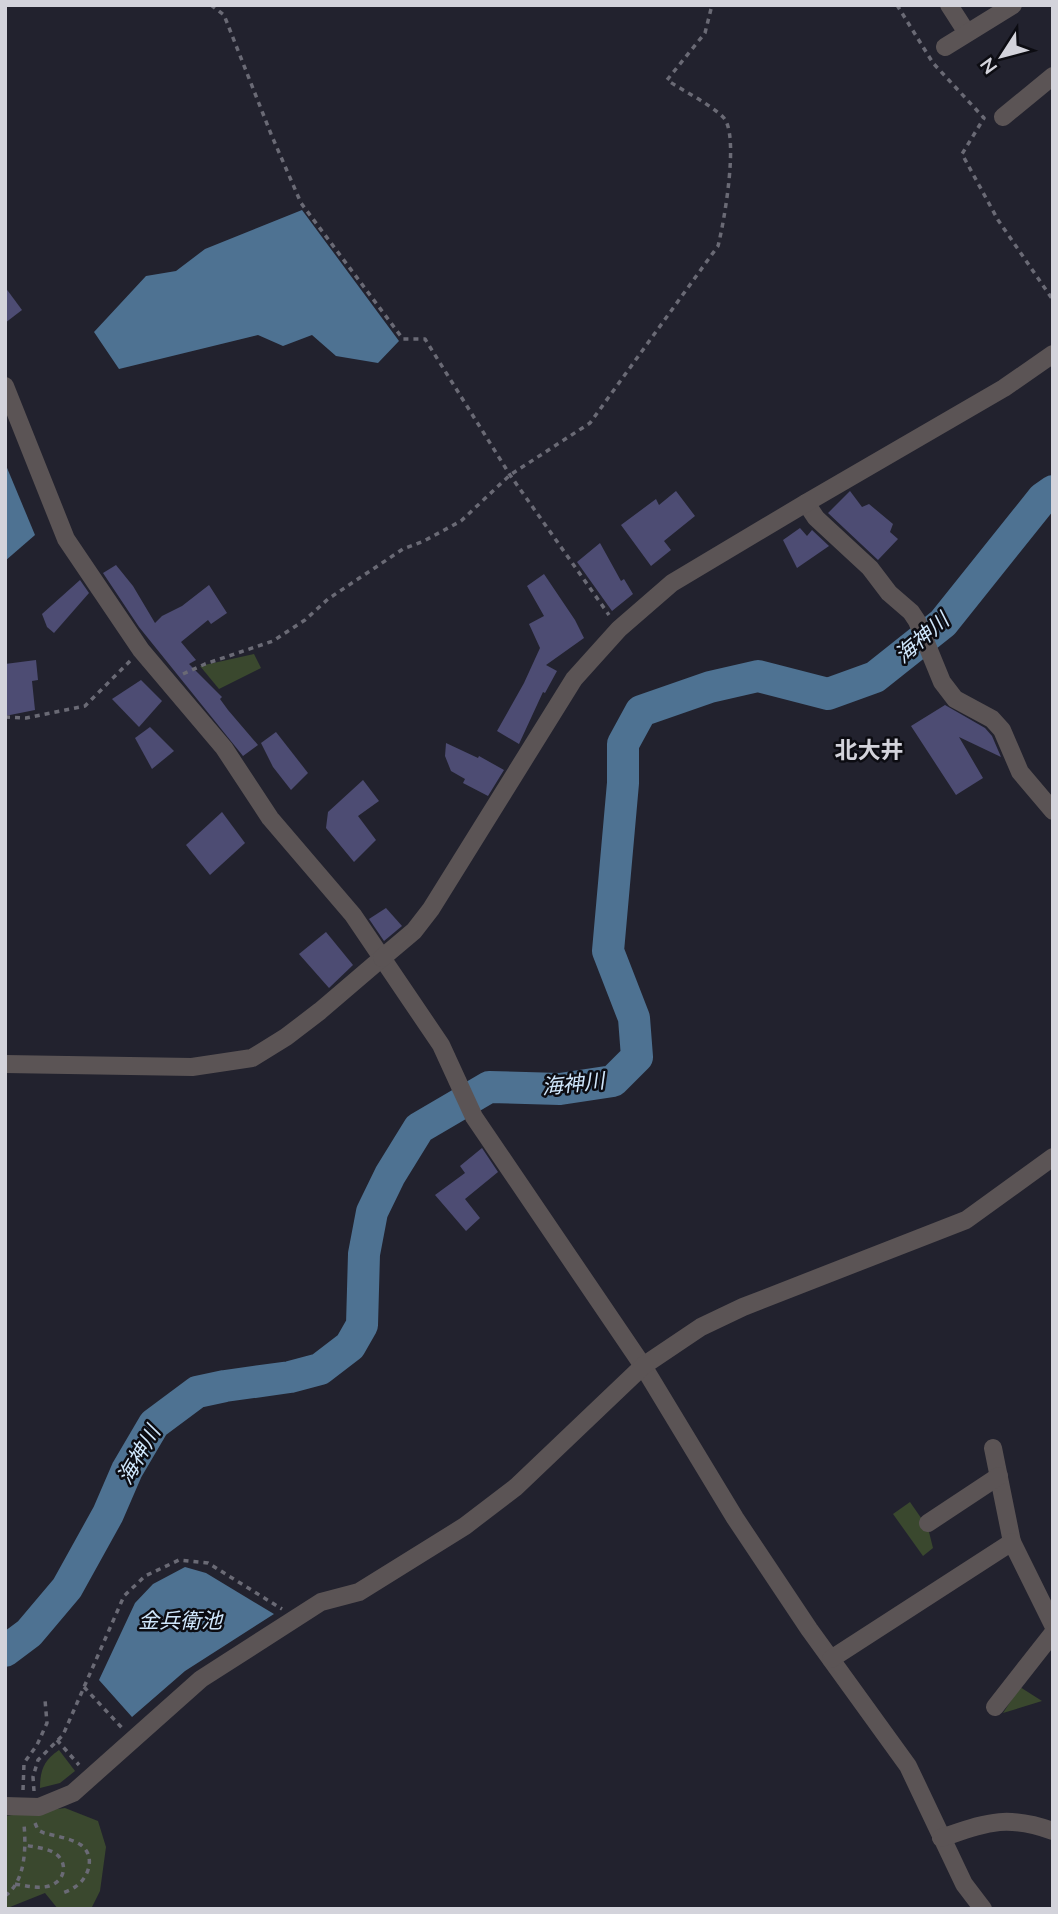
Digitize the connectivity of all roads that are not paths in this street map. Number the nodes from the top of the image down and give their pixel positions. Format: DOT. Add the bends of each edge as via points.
graph roads {
  1 [pos="949,5"];
  2 [pos="1013,5"];
  3 [pos="967,33"];
  4 [pos="945,47"];
  5 [pos="1053,76"];
  6 [pos="1003,117"];
  7 [pos="1053,354"];
  8 [pos="5,386"];
  9 [pos="806,503"];
  10 [pos="1053,811"];
  11 [pos="382,958"];
  12 [pos="5,1064"];
  13 [pos="1053,1157"];
  14 [pos="643,1366"];
  15 [pos="993,1448"];
  16 [pos="999,1476"];
  17 [pos="928,1523"];
  18 [pos="1012,1542"];
  19 [pos="1053,1625"];
  20 [pos="1053,1633"];
  21 [pos="831,1660"];
  22 [pos="995,1707"];
  23 [pos="5,1806"];
  24 [pos="1053,1831"];
  25 [pos="941,1838"];
  26 [pos="983,1909"];
  1 -- 3 [label="street"];
  2 -- 3 [label="street"];
  3 -- 4 [label="street"];
  5 -- 6 [label="street"];
  7 -- 9 [label="street" via="1004,388"];
  8 -- 11 [label="street" via="66,539 141,650 225,748 270,818 353,915"];
  9 -- 10 [label="street" via="917,621 942,682 955,699 992,719 1002,730 1020,772"];
  9 -- 11 [label="street" via="672,583 619,629 574,679 431,909 414,931"];
  11 -- 12 [label="street" via="320,1012 252,1058 192,1067"];
  11 -- 14 [label="street" via="441,1045 474,1117"];
  13 -- 14 [label="street" via="966,1220 743,1307 701,1326"];
  14 -- 21 [label="street" via="735,1518"];
  14 -- 23 [label="street" via="516,1487 465,1526 359,1592 321,1602 201,1679 73,1793 39,1807"];
  15 -- 16 [label="street"];
  16 -- 17 [label="street"];
  16 -- 18 [label="street"];
  18 -- 19 [label="street"];
  18 -- 21 [label="street"];
  20 -- 22 [label="street"];
  21 -- 25 [label="street" via="908,1766"];
  24 -- 25 [label="street" via="1033,1824 995,1821"];
  25 -- 26 [label="street" via="964,1884"];
}
